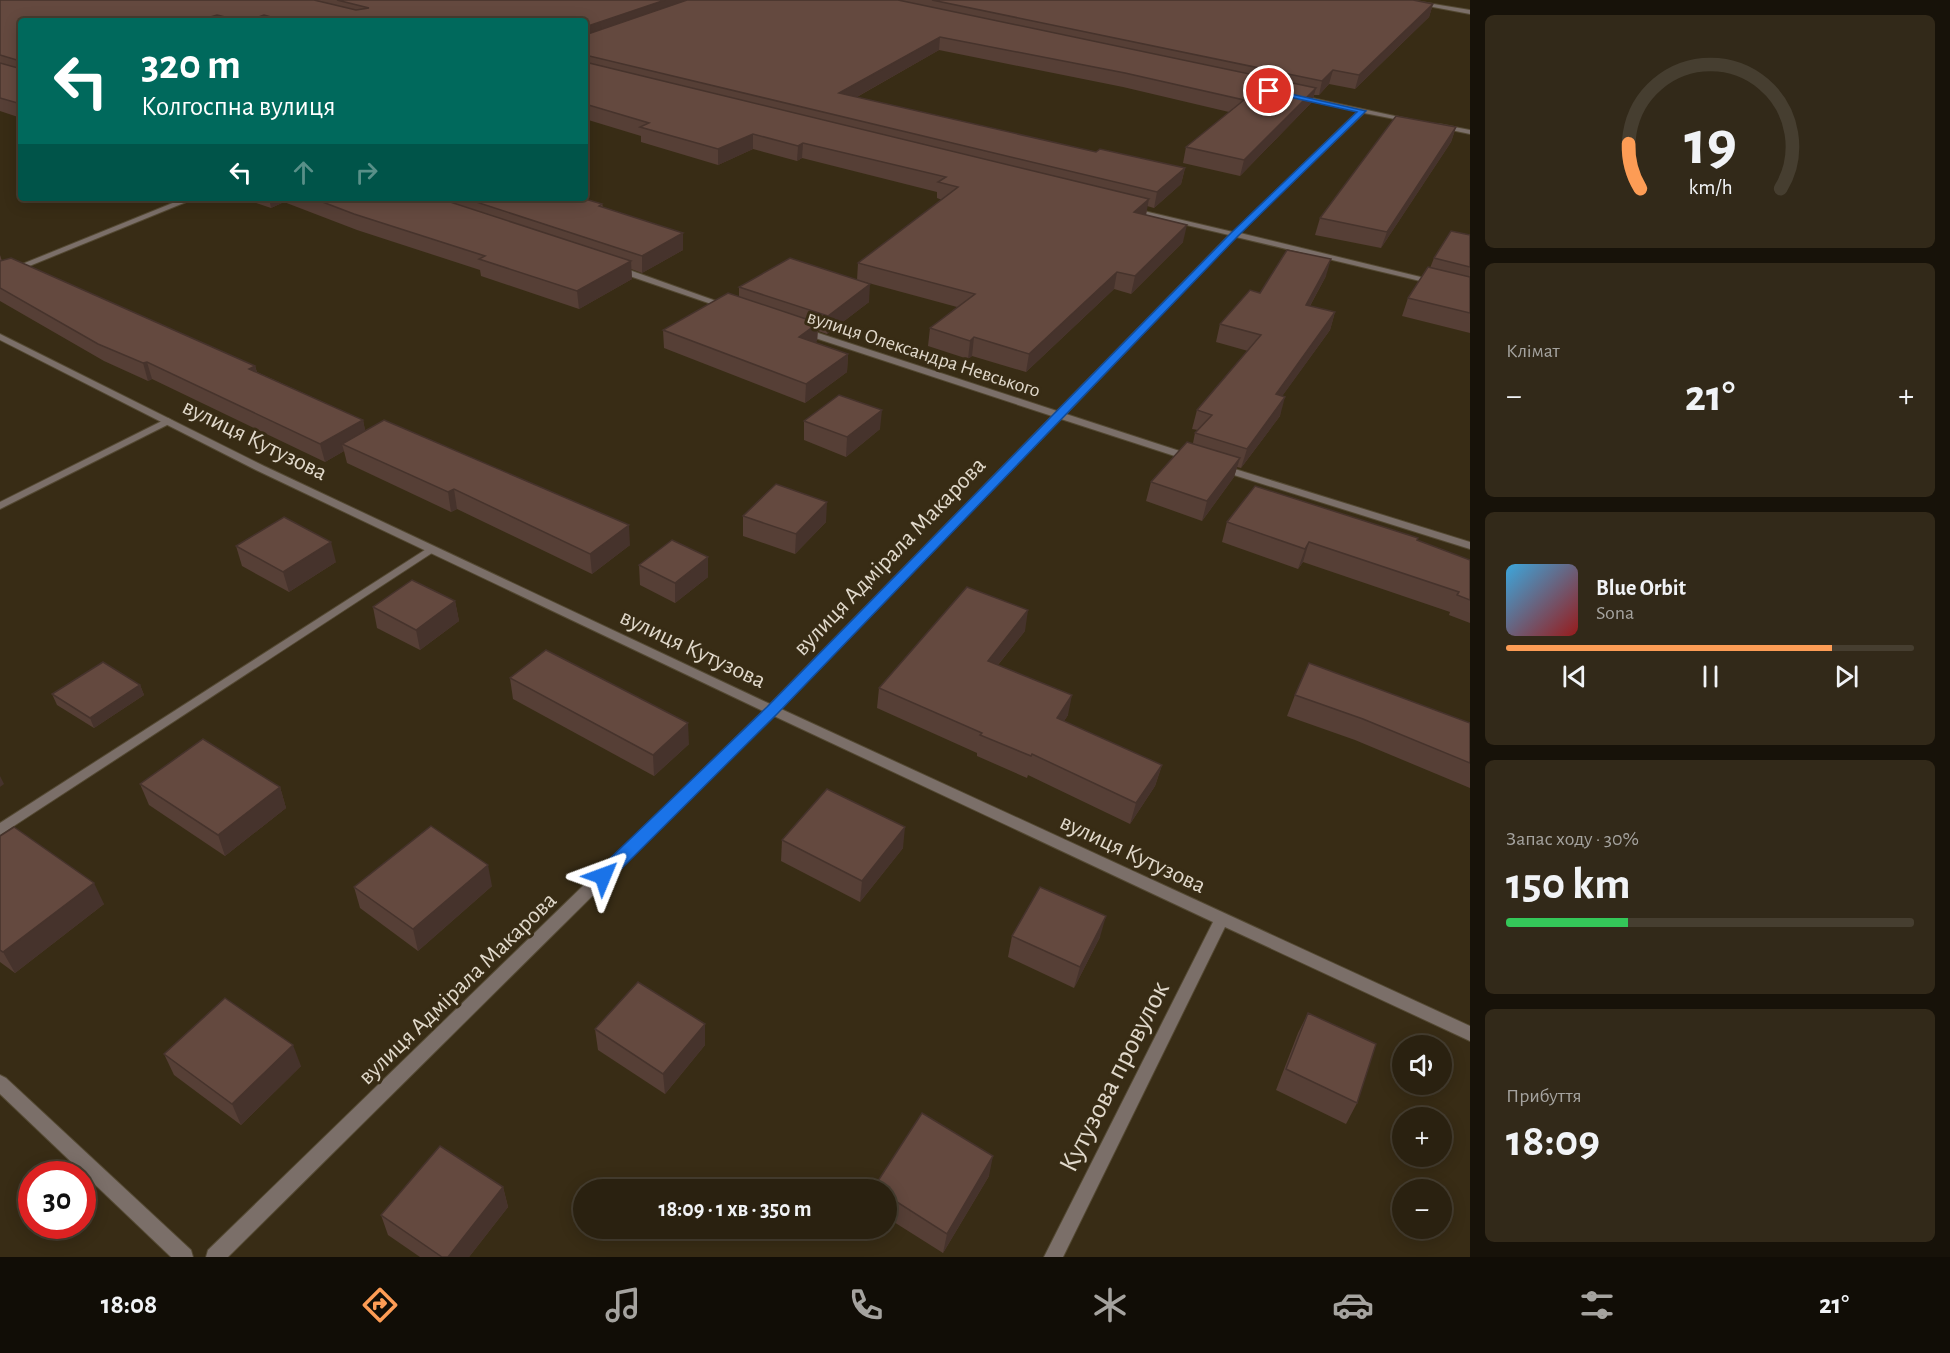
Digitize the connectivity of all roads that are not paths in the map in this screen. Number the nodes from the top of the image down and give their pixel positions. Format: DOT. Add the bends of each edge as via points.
graph roads {
  1 [pos="1399,0"];
  2 [pos="1470,12"];
  3 [pos="1293,96"];
  4 [pos="1362,111"];
  5 [pos="1416,122"];
  6 [pos="1427,124"];
  7 [pos="1470,132"];
  8 [pos="185,201"];
  9 [pos="1118,206"];
  10 [pos="1234,235"];
  11 [pos="606,266"];
  12 [pos="0,276"];
  13 [pos="1448,286"];
  14 [pos="741,311"];
  15 [pos="798,329"];
  16 [pos="0,337"];
  17 [pos="1057,416"];
  18 [pos="168,421"];
  19 [pos="1202,461"];
  20 [pos="1213,465"];
  21 [pos="0,506"];
  22 [pos="1470,546"];
  23 [pos="431,549"];
  24 [pos="772,710"];
  25 [pos="0,830"];
  26 [pos="1222,919"];
  27 [pos="1470,1034"];
  28 [pos="0,1083"];
  29 [pos="184,1257"];
  30 [pos="215,1257"];
  31 [pos="1053,1257"];
  1 -- 2 [label="street"];
  3 -- 4 [label="street"];
  4 -- 5 [label="street"];
  4 -- 10 [label="street, вулиця Адмірала Макарова"];
  6 -- 7 [label="street"];
  8 -- 12 [label="street"];
  9 -- 10 [label="street"];
  10 -- 13 [label="street"];
  10 -- 17 [label="street, вулиця Адмірала Макарова"];
  11 -- 14 [label="street"];
  15 -- 17 [label="street, вулиця Олександра Невського"];
  16 -- 18 [label="street, вулиця Кутузова"];
  17 -- 19 [label="street, вулиця Олександра Невського"];
  17 -- 24 [label="street, вулиця Адмірала Макарова"];
  18 -- 21 [label="street"];
  18 -- 23 [label="street, вулиця Кутузова"];
  20 -- 22 [label="street"];
  23 -- 24 [label="street, вулиця Кутузова"];
  23 -- 25 [label="street"];
  24 -- 26 [label="street, вулиця Кутузова"];
  24 -- 30 [label="street, вулиця Адмірала Макарова"];
  26 -- 27 [label="street, вулиця Кутузова"];
  26 -- 31 [label="street, Кутузова провулок"];
  28 -- 29 [label="street"];
}
